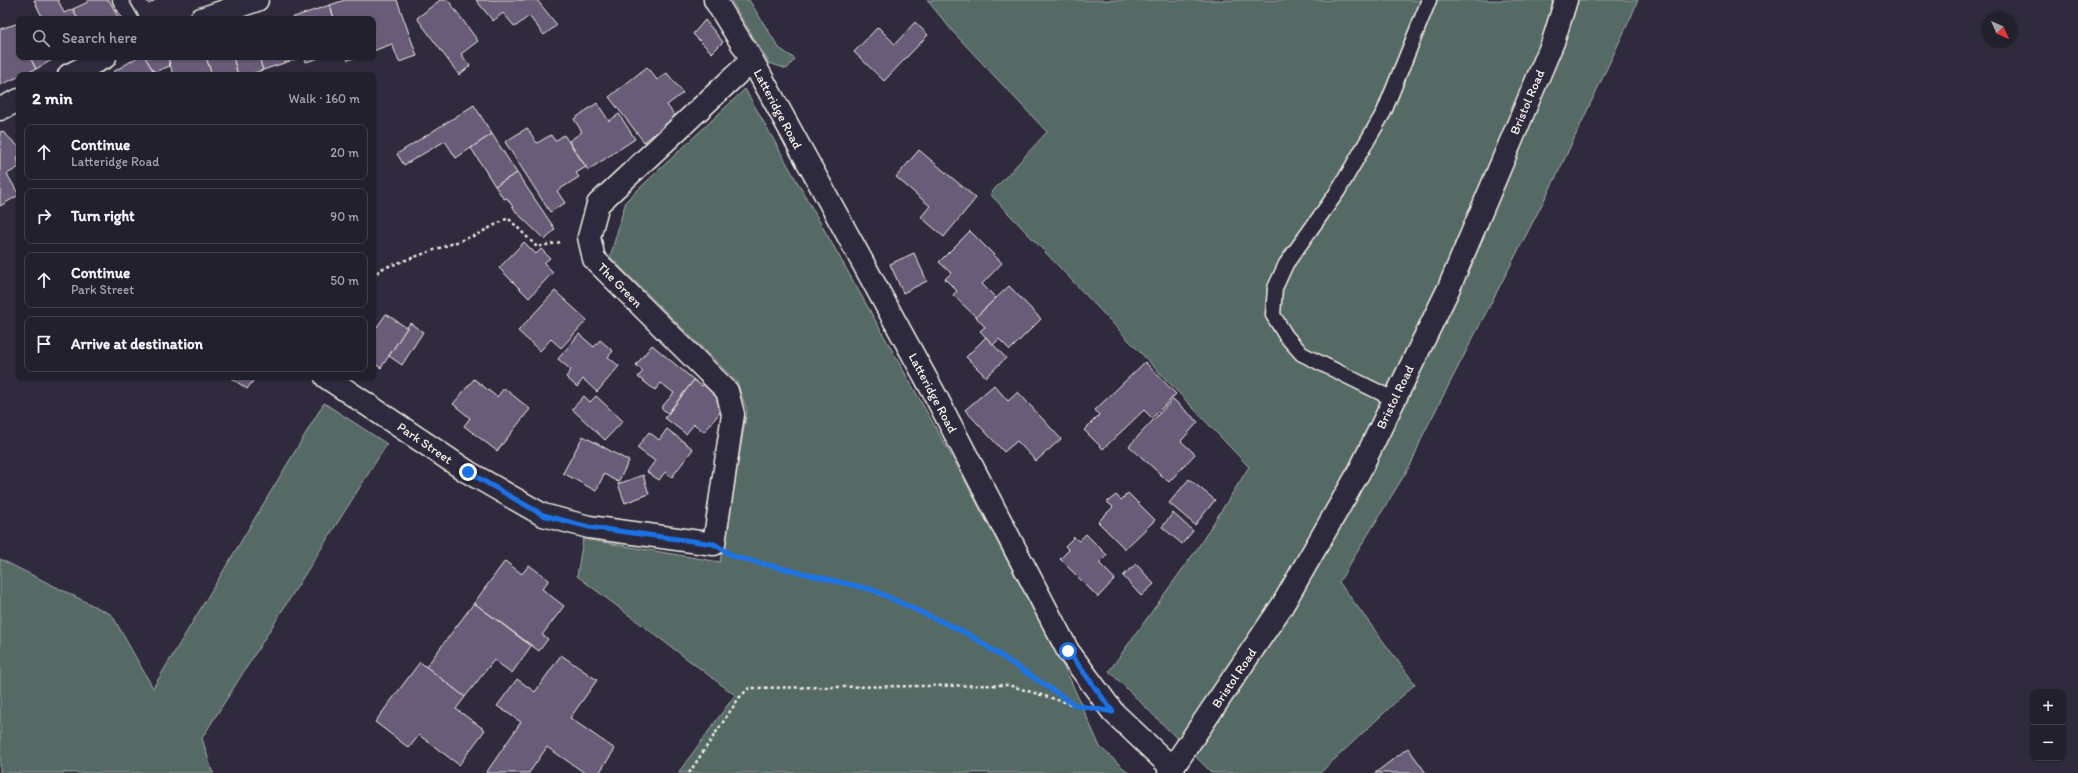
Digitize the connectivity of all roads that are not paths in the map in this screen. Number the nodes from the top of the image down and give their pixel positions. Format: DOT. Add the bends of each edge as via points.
graph roads {
  1 [pos="120,0"];
  2 [pos="257,0"];
  3 [pos="715,0"];
  4 [pos="1429,0"];
  5 [pos="1566,0"];
  6 [pos="129,16"];
  7 [pos="210,16"];
  8 [pos="99,60"];
  9 [pos="752,60"];
  10 [pos="75,72"];
  11 [pos="330,380"];
  12 [pos="1393,399"];
  13 [pos="714,544"];
  14 [pos="1174,772"];
  1 -- 6 [label="lane"];
  2 -- 7 [label="street"];
  3 -- 9 [label="street, Latteridge Road"];
  4 -- 12 [label="lane" via="1384,112 1338,191 1286,264 1274,288 1273,315 1286,336 1302,354"];
  5 -- 12 [label="street, Bristol Road" via="1553,42 1448,290"];
  8 -- 10 [label="street"];
  9 -- 13 [label="street, The Green" via="598,204 589,237 594,259 727,391 733,414"];
  9 -- 14 [label="street, Latteridge Road" via="934,393 1068,651 1113,712"];
  11 -- 13 [label="street, Park Street" via="468,472 543,515 589,527"];
  12 -- 14 [label="street, Bristol Road" via="1359,472 1282,606"];
}
